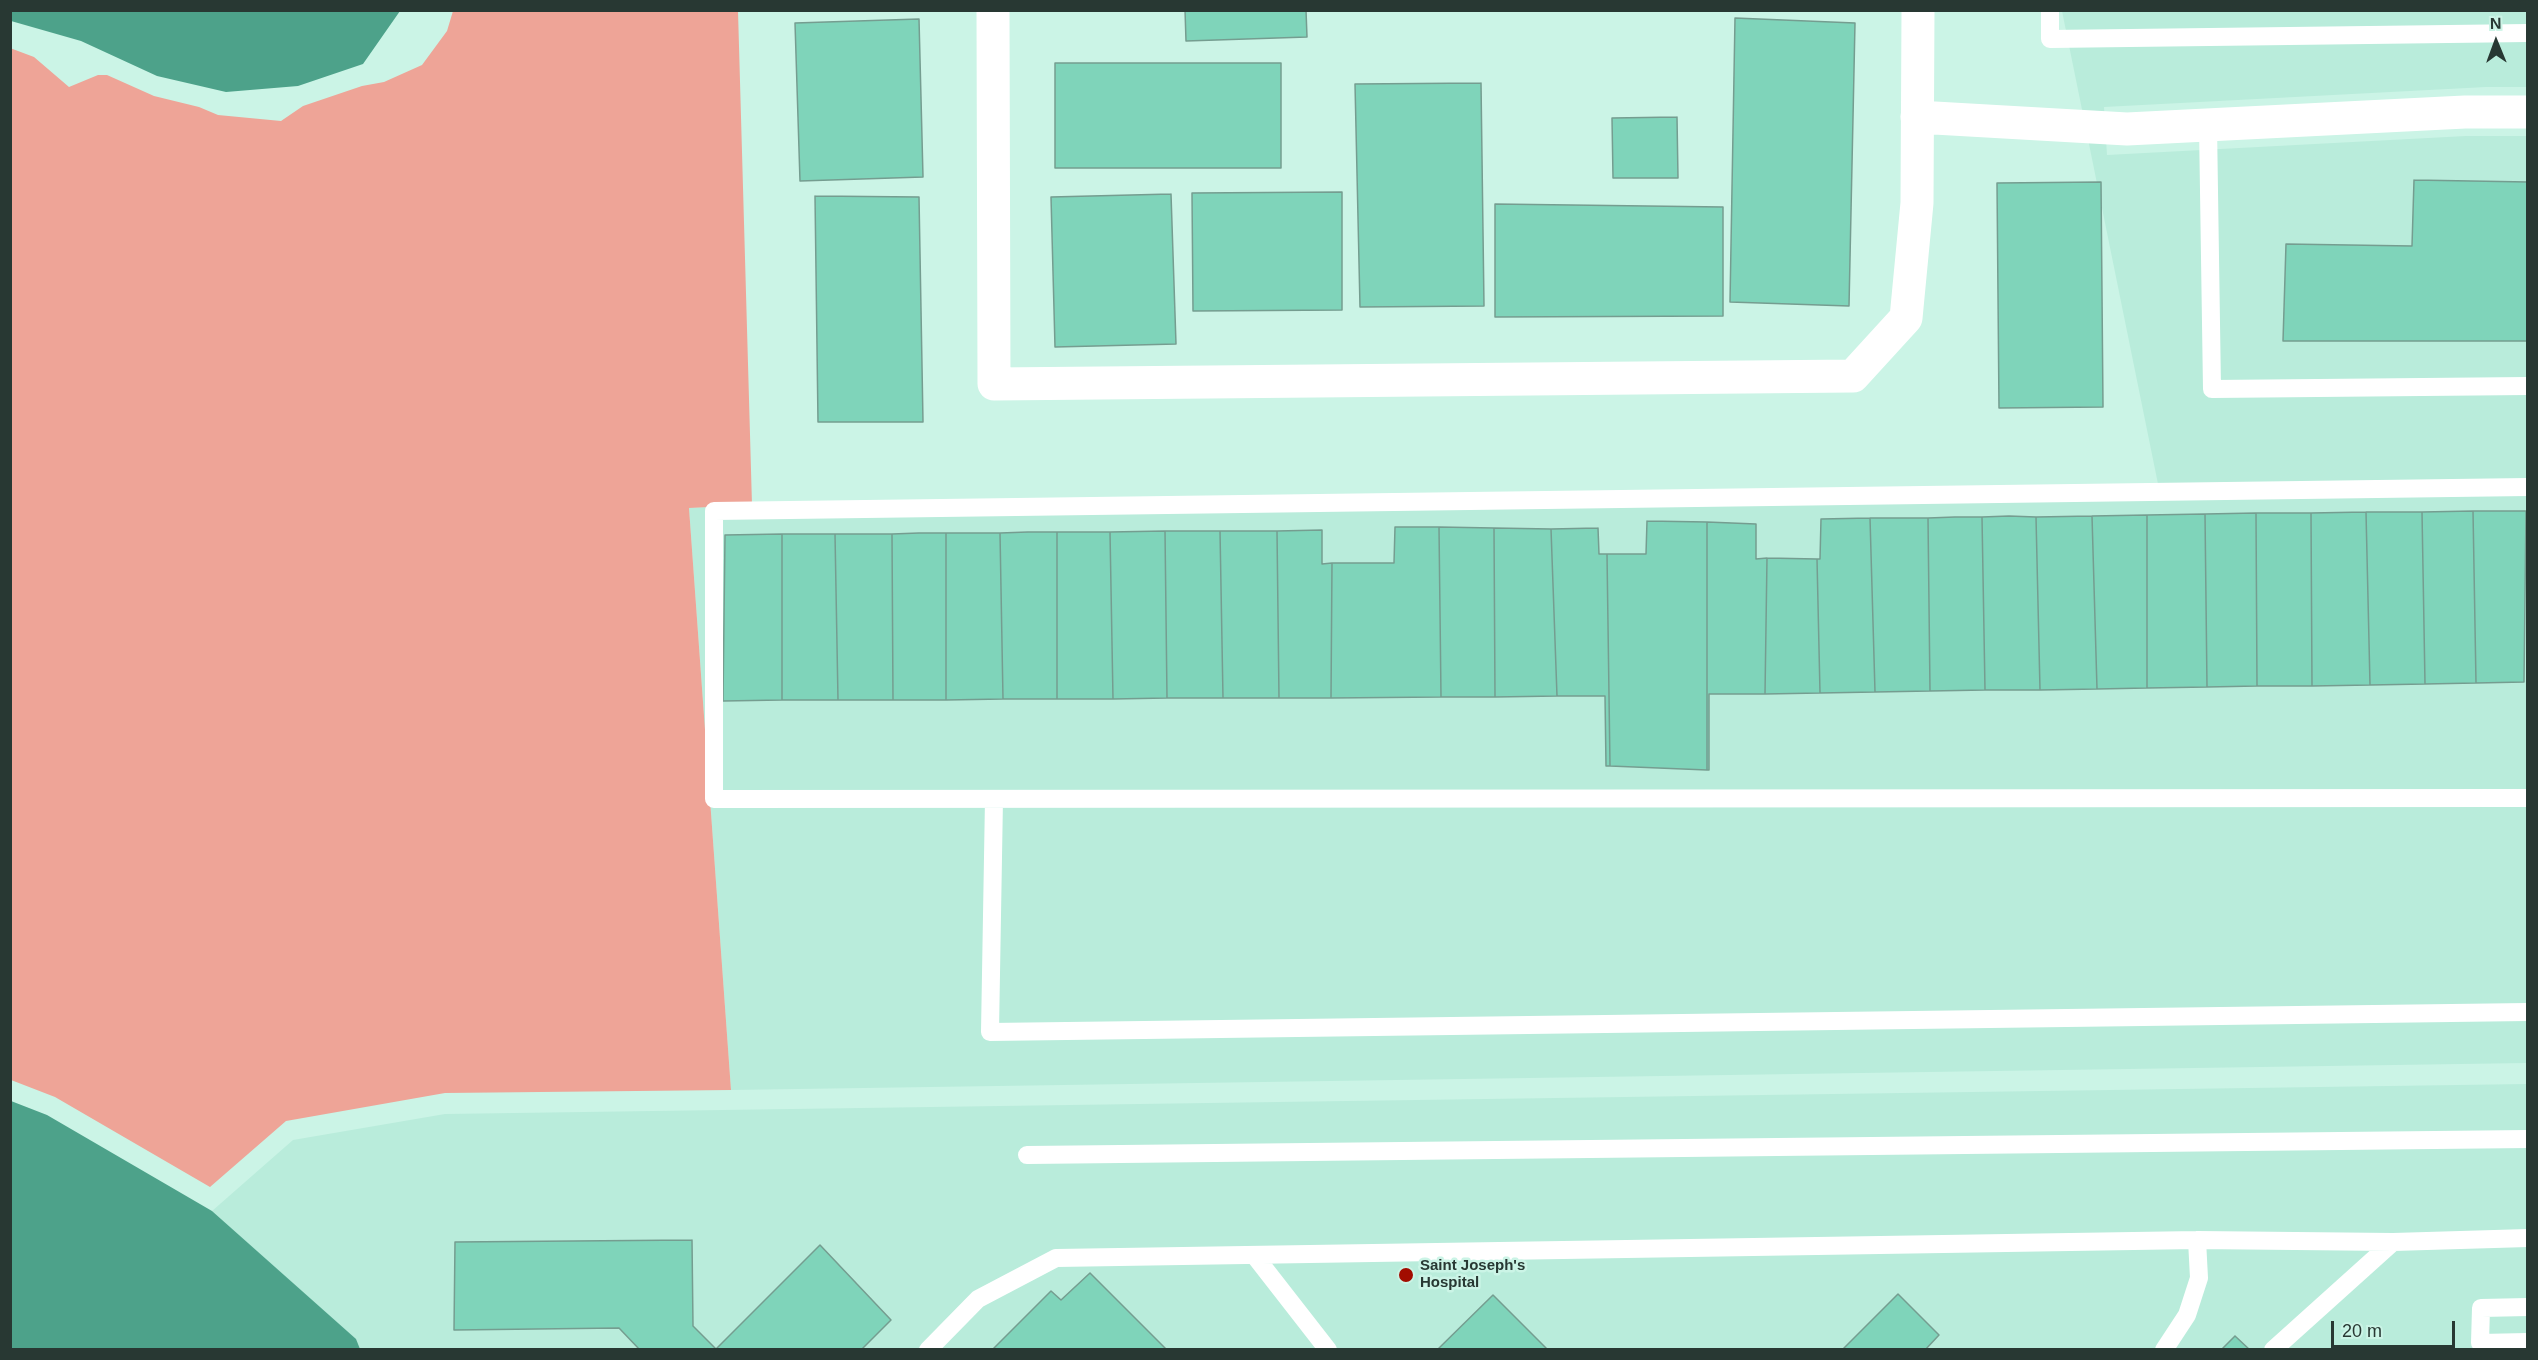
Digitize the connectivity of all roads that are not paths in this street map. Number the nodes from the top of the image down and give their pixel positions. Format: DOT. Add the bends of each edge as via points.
graph roads {
  1 [pos="993,10"];
  2 [pos="1918,10"];
  3 [pos="2050,10"];
  4 [pos="2528,33"];
  5 [pos="2528,112"];
  6 [pos="1917,117"];
  7 [pos="2208,125"];
  8 [pos="2528,386"];
  9 [pos="2528,487"];
  10 [pos="2528,798"];
  11 [pos="994,799"];
  12 [pos="2528,1012"];
  13 [pos="2528,1139"];
  14 [pos="1027,1155"];
  15 [pos="2528,1238"];
  16 [pos="2197,1240"];
  17 [pos="2393,1242"];
  18 [pos="1254,1255"];
  19 [pos="2528,1307"];
  20 [pos="2528,1342"];
  21 [pos="928,1350"];
  22 [pos="1328,1350"];
  23 [pos="2164,1350"];
  24 [pos="2273,1350"];
  1 -- 6 [label="street" via="994,384 1853,376 1906,318 1917,203"];
  2 -- 6 [label="street"];
  3 -- 4 [label="lane" via="2050,39"];
  5 -- 7 [label="street"];
  6 -- 7 [label="street" via="2127,129"];
  7 -- 8 [label="lane" via="2212,389"];
  9 -- 11 [label="lane" via="714,511 714,799"];
  10 -- 11 [label="lane"];
  11 -- 12 [label="lane" via="990,1032"];
  13 -- 14 [label="lane"];
  15 -- 17 [label="lane"];
  16 -- 17 [label="lane"];
  16 -- 18 [label="lane"];
  16 -- 23 [label="lane" via="2199,1278 2187,1316"];
  17 -- 24 [label="lane"];
  18 -- 21 [label="lane" via="1056,1258 978,1299"];
  18 -- 22 [label="lane"];
  19 -- 20 [label="lane" via="2481,1308 2480,1343"];
}
